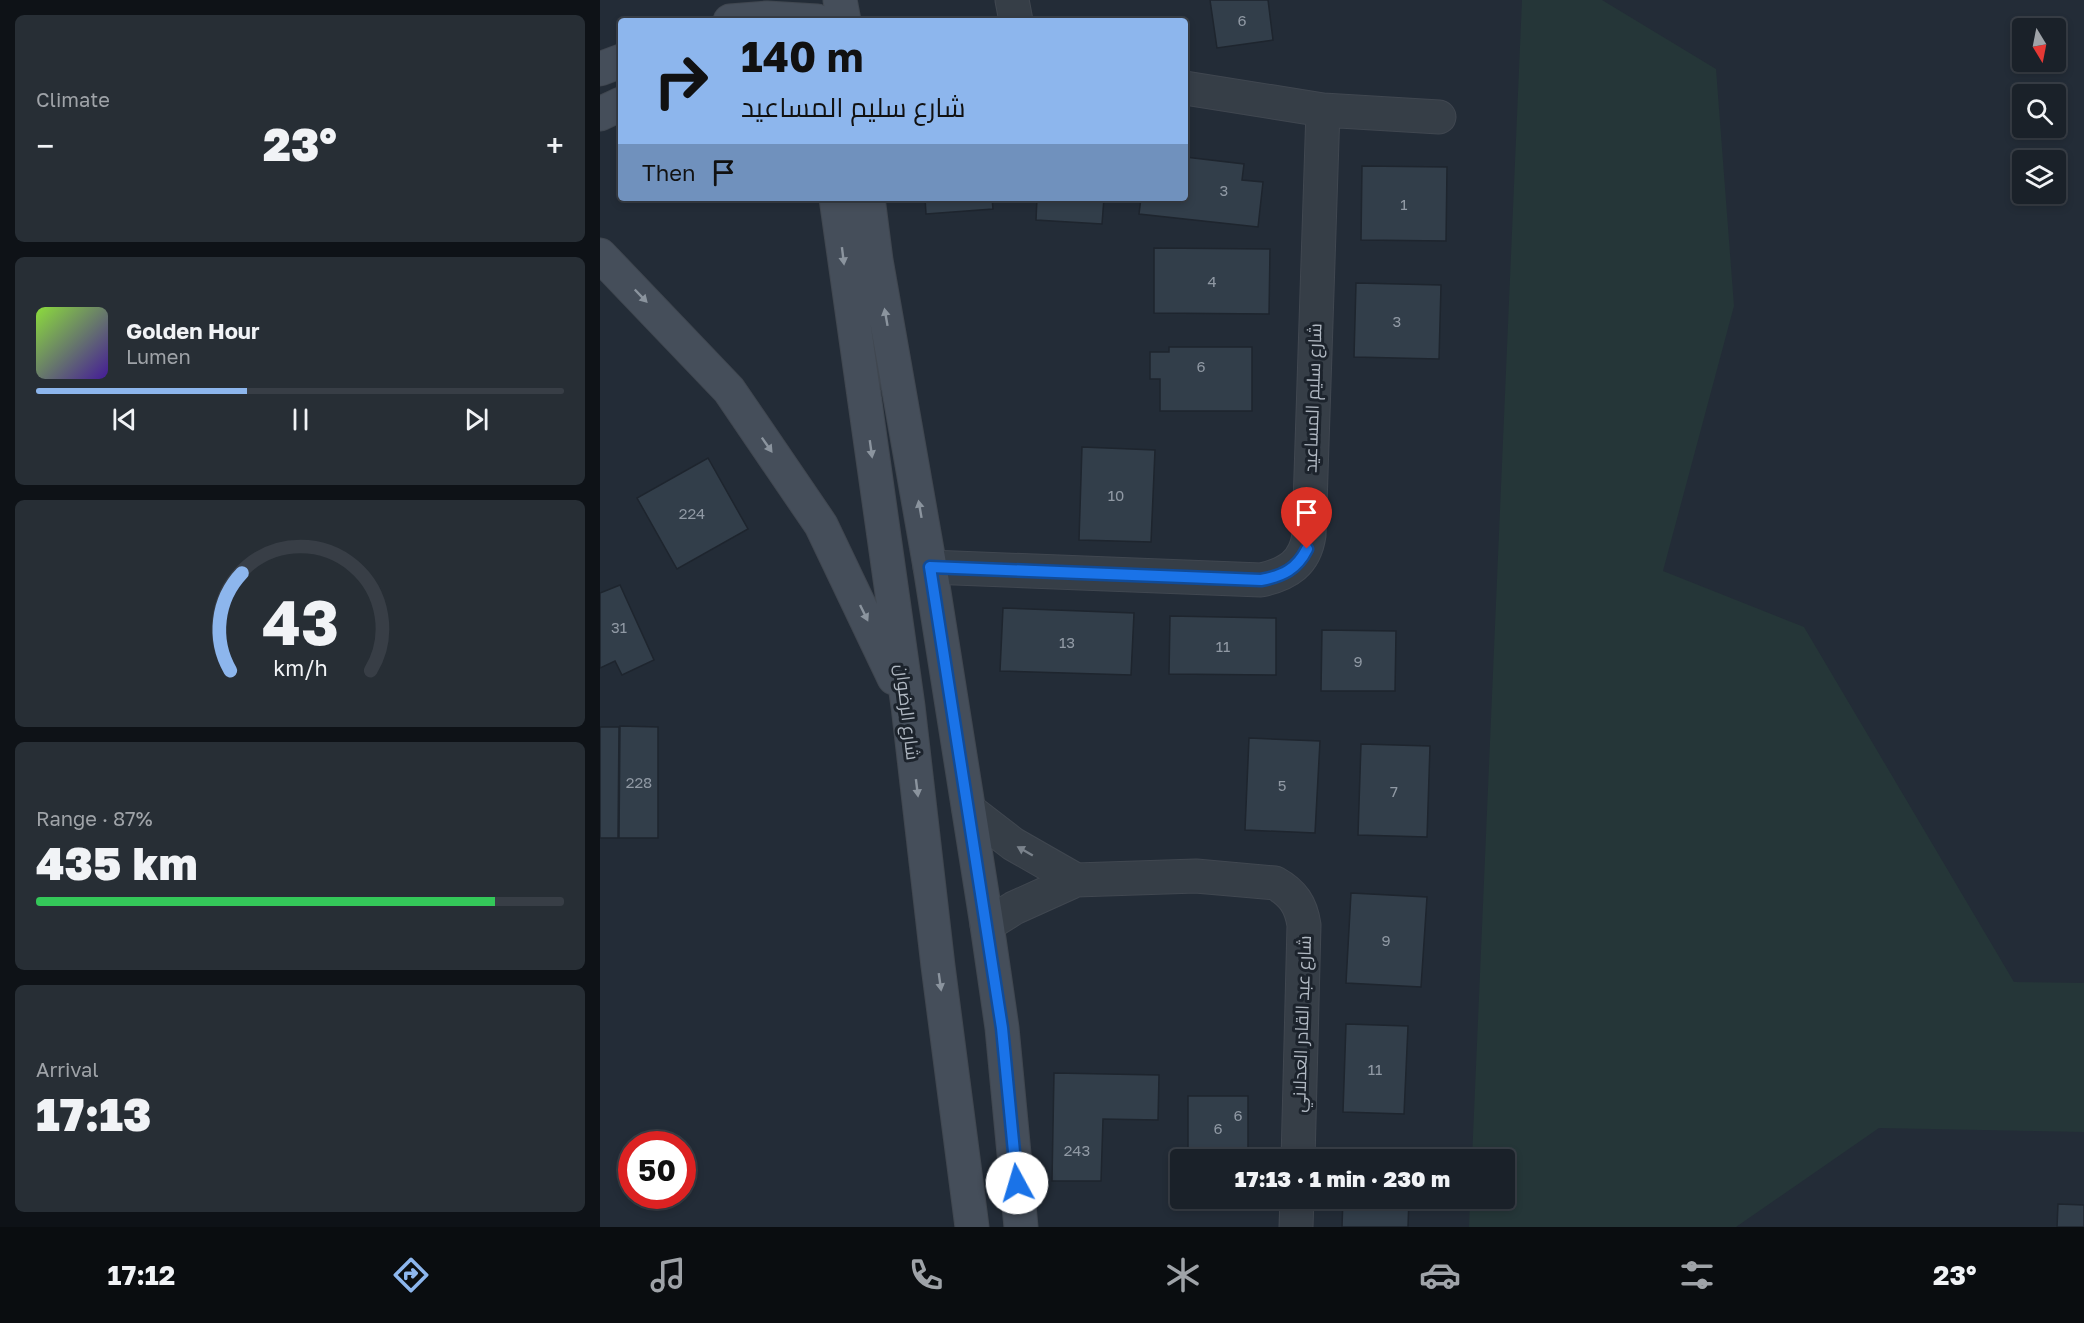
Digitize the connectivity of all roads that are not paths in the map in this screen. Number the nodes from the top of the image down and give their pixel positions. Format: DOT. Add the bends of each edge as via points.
graph roads {
  1 [pos="840,0"];
  2 [pos="1012,0"];
  3 [pos="810,15"];
  4 [pos="770,18"];
  5 [pos="843,18"];
  6 [pos="1015,18"];
  7 [pos="618,62"];
  8 [pos="600,69"];
  9 [pos="1188,88"];
  10 [pos="618,105"];
  11 [pos="1323,110"];
  12 [pos="600,114"];
  13 [pos="1439,117"];
  14 [pos="836,201"];
  15 [pos="868,201"];
  16 [pos="600,255"];
  17 [pos="930,567"];
  18 [pos="908,706"];
  19 [pos="969,810"];
  20 [pos="1076,880"];
  21 [pos="987,925"];
  22 [pos="1298,1149"];
  23 [pos="1297,1209"];
  24 [pos="972,1227"];
  25 [pos="1021,1227"];
  26 [pos="1296,1227"];
  1 -- 5 [label="main road"];
  2 -- 6 [label="street"];
  3 -- 4 [label="main road"];
  7 -- 8 [label="main road"];
  9 -- 11 [label="street"];
  10 -- 12 [label="main road"];
  11 -- 13 [label="street"];
  11 -- 17 [label="street, شارع سليم المساعيد" via="1308,535 1301,559 1279,576 1261,580"];
  14 -- 18 [label="main road, شارع الرضوان, one-way"];
  17 -- 15 [label="main road, one-way"];
  16 -- 18 [label="main road, one-way" via="729,390 793,483 821,525"];
  17 -- 19 [label="main road"];
  18 -- 24 [label="main road, شارع الرضوان, one-way"];
  20 -- 19 [label="street, one-way" via="1013,844"];
  19 -- 21 [label="main road"];
  20 -- 21 [label="street, شارع عبد القادر العدلاني"];
  20 -- 22 [label="street, شارع عبد القادر العدلاني" via="1196,876 1275,883 1298,902 1304,925"];
  21 -- 25 [label="main road" via="1002,1028"];
  23 -- 26 [label="street"];
}
